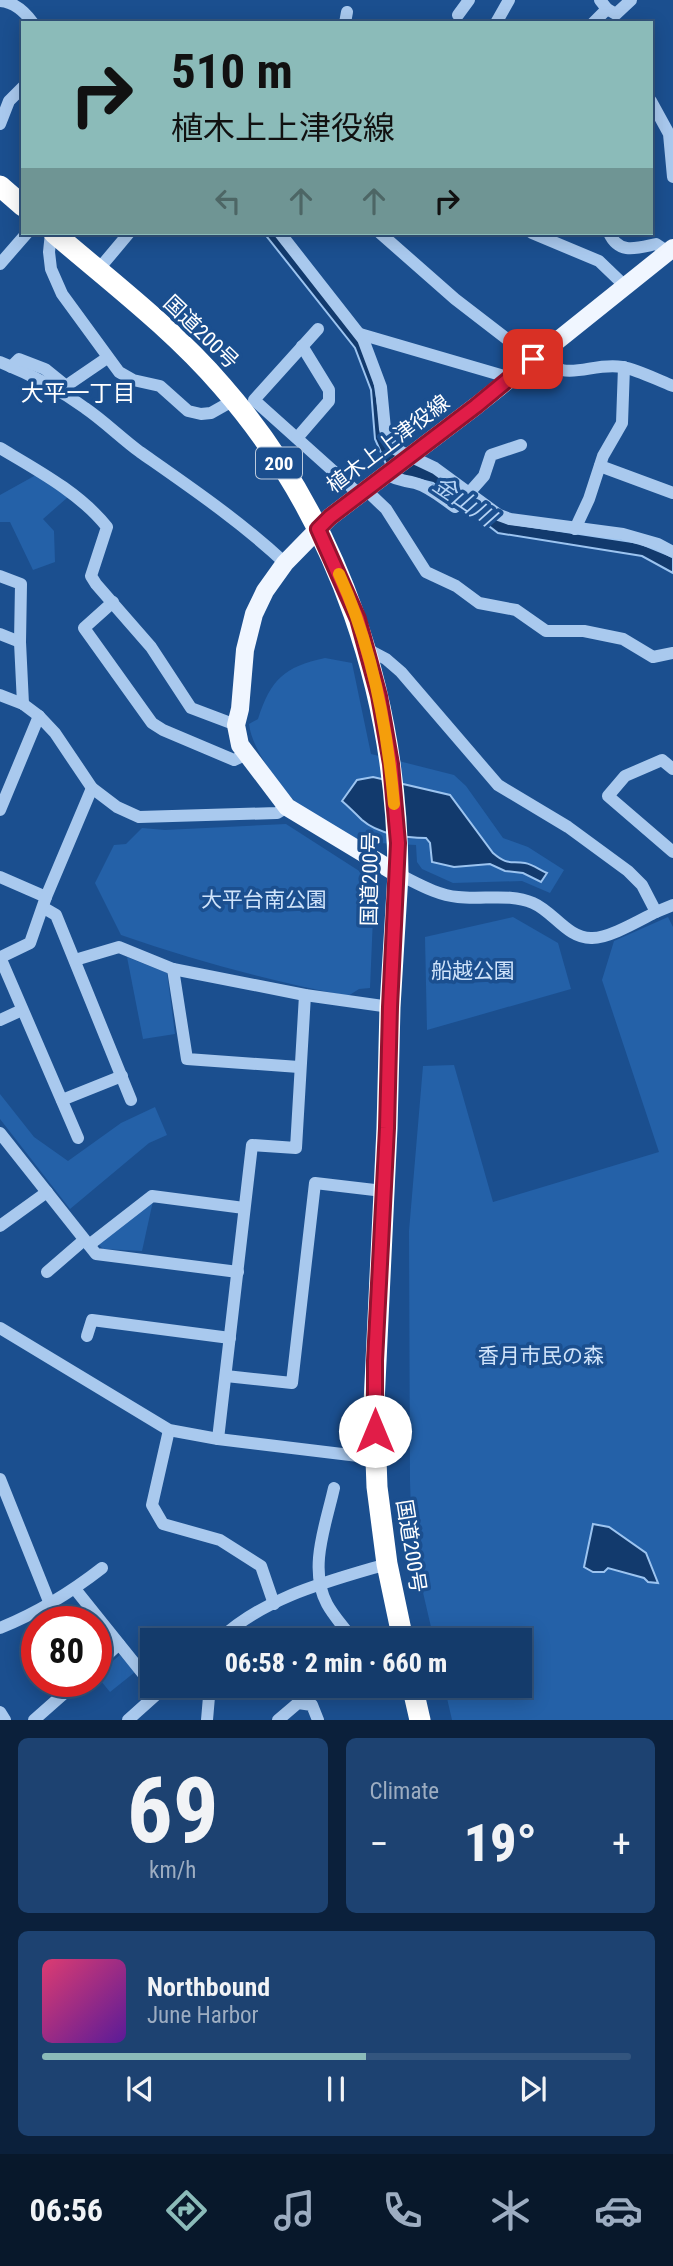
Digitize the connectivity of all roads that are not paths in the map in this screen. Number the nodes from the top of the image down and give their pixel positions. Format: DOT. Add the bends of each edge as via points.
graph roads {
  1 [pos="469,0"];
  2 [pos="509,0"];
  3 [pos="631,0"];
  4 [pos="0,1"];
  5 [pos="603,5"];
  6 [pos="458,15"];
  7 [pos="31,21"];
  8 [pos="497,21"];
  9 [pos="594,21"];
  10 [pos="21,89"];
  11 [pos="653,104"];
  12 [pos="0,124"];
  13 [pos="673,177"];
  14 [pos="0,186"];
  15 [pos="21,204"];
  16 [pos="25,235"];
  17 [pos="52,235"];
  18 [pos="54,235"];
  19 [pos="127,235"];
  20 [pos="282,235"];
  21 [pos="387,235"];
  22 [pos="536,235"];
  23 [pos="610,235"];
  24 [pos="671,250"];
  25 [pos="0,264"];
  26 [pos="98,270"];
  27 [pos="625,286"];
  28 [pos="318,329"];
  29 [pos="360,334"];
  30 [pos="302,346"];
  31 [pos="536,357"];
  32 [pos="107,358"];
  33 [pos="5,365"];
  34 [pos="624,367"];
  35 [pos="511,378"];
  36 [pos="673,386"];
  37 [pos="244,404"];
  38 [pos="297,438"];
  39 [pos="521,446"];
  40 [pos="0,448"];
  41 [pos="398,466"];
  42 [pos="600,466"];
  43 [pos="363,493"];
  44 [pos="673,493"];
  45 [pos="469,494"];
  46 [pos="455,508"];
  47 [pos="318,529"];
  48 [pos="575,529"];
  49 [pos="673,552"];
  50 [pos="285,563"];
  51 [pos="0,576"];
  52 [pos="113,602"];
  53 [pos="0,634"];
  54 [pos="20,642"];
  55 [pos="367,649"];
  56 [pos="673,653"];
  57 [pos="0,695"];
  58 [pos="23,704"];
  59 [pos="39,716"];
  60 [pos="236,725"];
  61 [pos="247,754"];
  62 [pos="673,769"];
  63 [pos="92,788"];
  64 [pos="287,807"];
  65 [pos="0,810"];
  66 [pos="673,852"];
  67 [pos="398,874"];
  68 [pos="0,877"];
  69 [pos="45,903"];
  70 [pos="673,905"];
  71 [pos="656,912"];
  72 [pos="0,957"];
  73 [pos="75,960"];
  74 [pos="173,969"];
  75 [pos="304,995"];
  76 [pos="390,1007"];
  77 [pos="22,1010"];
  78 [pos="0,1020"];
  79 [pos="299,1067"];
  80 [pos="122,1076"];
  81 [pos="62,1100"];
  82 [pos="131,1100"];
  83 [pos="0,1133"];
  84 [pos="78,1138"];
  85 [pos="383,1191"];
  86 [pos="47,1192"];
  87 [pos="244,1208"];
  88 [pos="1,1224"];
  89 [pos="87,1242"];
  90 [pos="47,1272"];
  91 [pos="237,1272"];
  92 [pos="0,1328"];
  93 [pos="87,1336"];
  94 [pos="230,1338"];
  95 [pos="226,1376"];
  96 [pos="169,1430"];
  97 [pos="218,1439"];
  98 [pos="375,1458"];
  99 [pos="0,1479"];
  100 [pos="334,1488"];
  101 [pos="387,1564"];
  102 [pos="102,1568"];
  103 [pos="320,1583"];
  104 [pos="75,1589"];
  105 [pos="50,1604"];
  106 [pos="274,1604"];
  107 [pos="0,1628"];
  108 [pos="231,1628"];
  109 [pos="344,1628"];
  110 [pos="400,1628"];
  111 [pos="119,1644"];
  112 [pos="112,1650"];
  113 [pos="140,1668"];
  114 [pos="60,1697"];
  115 [pos="147,1698"];
  116 [pos="209,1698"];
  117 [pos="415,1698"];
  118 [pos="0,1712"];
  119 [pos="5,1720"];
  120 [pos="34,1720"];
  121 [pos="128,1720"];
  122 [pos="207,1720"];
  123 [pos="278,1720"];
  124 [pos="318,1720"];
  125 [pos="420,1720"];
  1 -- 6 [label="street"];
  2 -- 8 [label="street"];
  3 -- 5 [label="street" via="616,13"];
  4 -- 7 [label="street" via="20,9"];
  5 -- 9 [label="street"];
  10 -- 12 [label="street" via="9,101"];
  11 -- 13 [label="street" via="670,134"];
  14 -- 15 [label="highway"];
  16 -- 25 [label="street"];
  17 -- 32 [label="street" via="51,269 62,294"];
  18 -- 26 [label="highway, 国道200号 / 200"];
  19 -- 26 [label="street"];
  20 -- 29 [label="street"];
  21 -- 31 [label="street" via="455,299"];
  22 -- 27 [label="street" via="599,261"];
  23 -- 24 [label="street" via="627,250 656,244"];
  24 -- 27 [label="main road, 植木上上津役線"];
  26 -- 37 [label="highway, 国道200号 / 200"];
  27 -- 31 [label="main road, 植木上上津役線"];
  28 -- 30 [label="street"];
  29 -- 35 [label="street"];
  29 -- 41 [label="street" via="376,367 384,429"];
  30 -- 37 [label="street"];
  30 -- 38 [label="street" via="329,390 329,401"];
  31 -- 34 [label="street" via="578,371"];
  31 -- 35 [label="main road, 植木上上津役線"];
  32 -- 33 [label="street" via="66,386 45,369 19,359"];
  32 -- 37 [label="street" via="118,372 160,386 188,411 211,413"];
  33 -- 50 [label="street" via="36,377 85,408"];
  34 -- 36 [label="street"];
  34 -- 42 [label="street" via="622,423"];
  35 -- 41 [label="main road, 植木上上津役線"];
  37 -- 38 [label="street"];
  37 -- 47 [label="highway, 国道200号 / 200"];
  38 -- 43 [label="street"];
  39 -- 45 [label="street" via="491,455 484,476"];
  40 -- 52 [label="street" via="51,478 107,527 92,576"];
  41 -- 43 [label="main road, 植木上上津役線"];
  41 -- 45 [label="street" via="435,468"];
  41 -- 46 [label="street" via="401,482 431,490"];
  42 -- 44 [label="street"];
  42 -- 48 [label="street"];
  43 -- 47 [label="main road, 植木上上津役線"];
  43 -- 56 [label="street" via="386,509 426,572 480,603 516,610 546,631 623,639 653,657"];
  45 -- 48 [label="street" via="510,519"];
  47 -- 50 [label="main road, 植木上上津役線"];
  47 -- 55 [label="highway, 国道200号 / 200"];
  48 -- 49 [label="street" via="624,534"];
  50 -- 60 [label="main road, 植木上上津役線" via="254,614"];
  51 -- 54 [label="street" via="21,584"];
  52 -- 60 [label="street" via="151,647 191,708"];
  52 -- 61 [label="street" via="84,628 152,723 234,760"];
  53 -- 54 [label="street"];
  54 -- 58 [label="street"];
  55 -- 67 [label="highway, 国道200号 / 200" via="391,764"];
  55 -- 71 [label="street" via="401,672 498,785 568,827 628,871 642,885"];
  57 -- 58 [label="street"];
  58 -- 59 [label="street"];
  59 -- 63 [label="street"];
  59 -- 65 [label="street"];
  60 -- 61 [label="main road, 植木上上津役線"];
  61 -- 64 [label="main road, 植木上上津役線"];
  62 -- 66 [label="street" via="662,760 625,776 608,796"];
  63 -- 64 [label="street" via="139,817 277,813"];
  63 -- 69 [label="street"];
  64 -- 67 [label="main road, 植木上上津役線"];
  67 -- 71 [label="street" via="456,897 512,897 533,903 576,936 594,939"];
  67 -- 76 [label="highway, 国道200号 / 200"];
  68 -- 69 [label="street"];
  69 -- 72 [label="street" via="30,943"];
  69 -- 73 [label="street" via="56,915"];
  70 -- 71 [label="street"];
  72 -- 77 [label="street"];
  73 -- 74 [label="street" via="118,947"];
  73 -- 80 [label="street"];
  74 -- 75 [label="street"];
  74 -- 79 [label="street" via="187,1059"];
  75 -- 76 [label="street"];
  75 -- 79 [label="street"];
  76 -- 85 [label="highway, 国道200号 / 200"];
  77 -- 78 [label="street"];
  77 -- 81 [label="street"];
  79 -- 87 [label="street" via="296,1148 252,1144"];
  80 -- 81 [label="street"];
  80 -- 82 [label="street"];
  81 -- 84 [label="street"];
  83 -- 86 [label="street"];
  85 -- 95 [label="street" via="315,1183 292,1384"];
  85 -- 98 [label="highway, 国道200号 / 200"];
  86 -- 88 [label="street"];
  86 -- 89 [label="street"];
  87 -- 89 [label="street" via="152,1196"];
  87 -- 91 [label="street"];
  89 -- 90 [label="street"];
  89 -- 91 [label="street" via="96,1254"];
  91 -- 94 [label="street"];
  92 -- 96 [label="street"];
  93 -- 94 [label="street" via="92,1320"];
  94 -- 95 [label="street"];
  95 -- 97 [label="street"];
  96 -- 97 [label="street"];
  96 -- 106 [label="street" via="152,1505 163,1524 220,1540 261,1566"];
  97 -- 98 [label="street"];
  98 -- 101 [label="highway, 国道200号 / 200"];
  99 -- 105 [label="street"];
  100 -- 103 [label="street" via="318,1564"];
  101 -- 103 [label="street"];
  101 -- 110 [label="highway, 国道200号 / 200"];
  102 -- 104 [label="street"];
  103 -- 106 [label="street"];
  103 -- 109 [label="street" via="327,1604"];
  104 -- 105 [label="street"];
  104 -- 111 [label="street"];
  105 -- 107 [label="street"];
  106 -- 108 [label="street"];
  111 -- 112 [label="street"];
  111 -- 113 [label="street"];
  114 -- 120 [label="street"];
  115 -- 121 [label="street"];
  116 -- 122 [label="street"];
  117 -- 125 [label="highway"];
  118 -- 119 [label="street"];
  123 -- 124 [label="street" via="298,1703 312,1705"];
}
